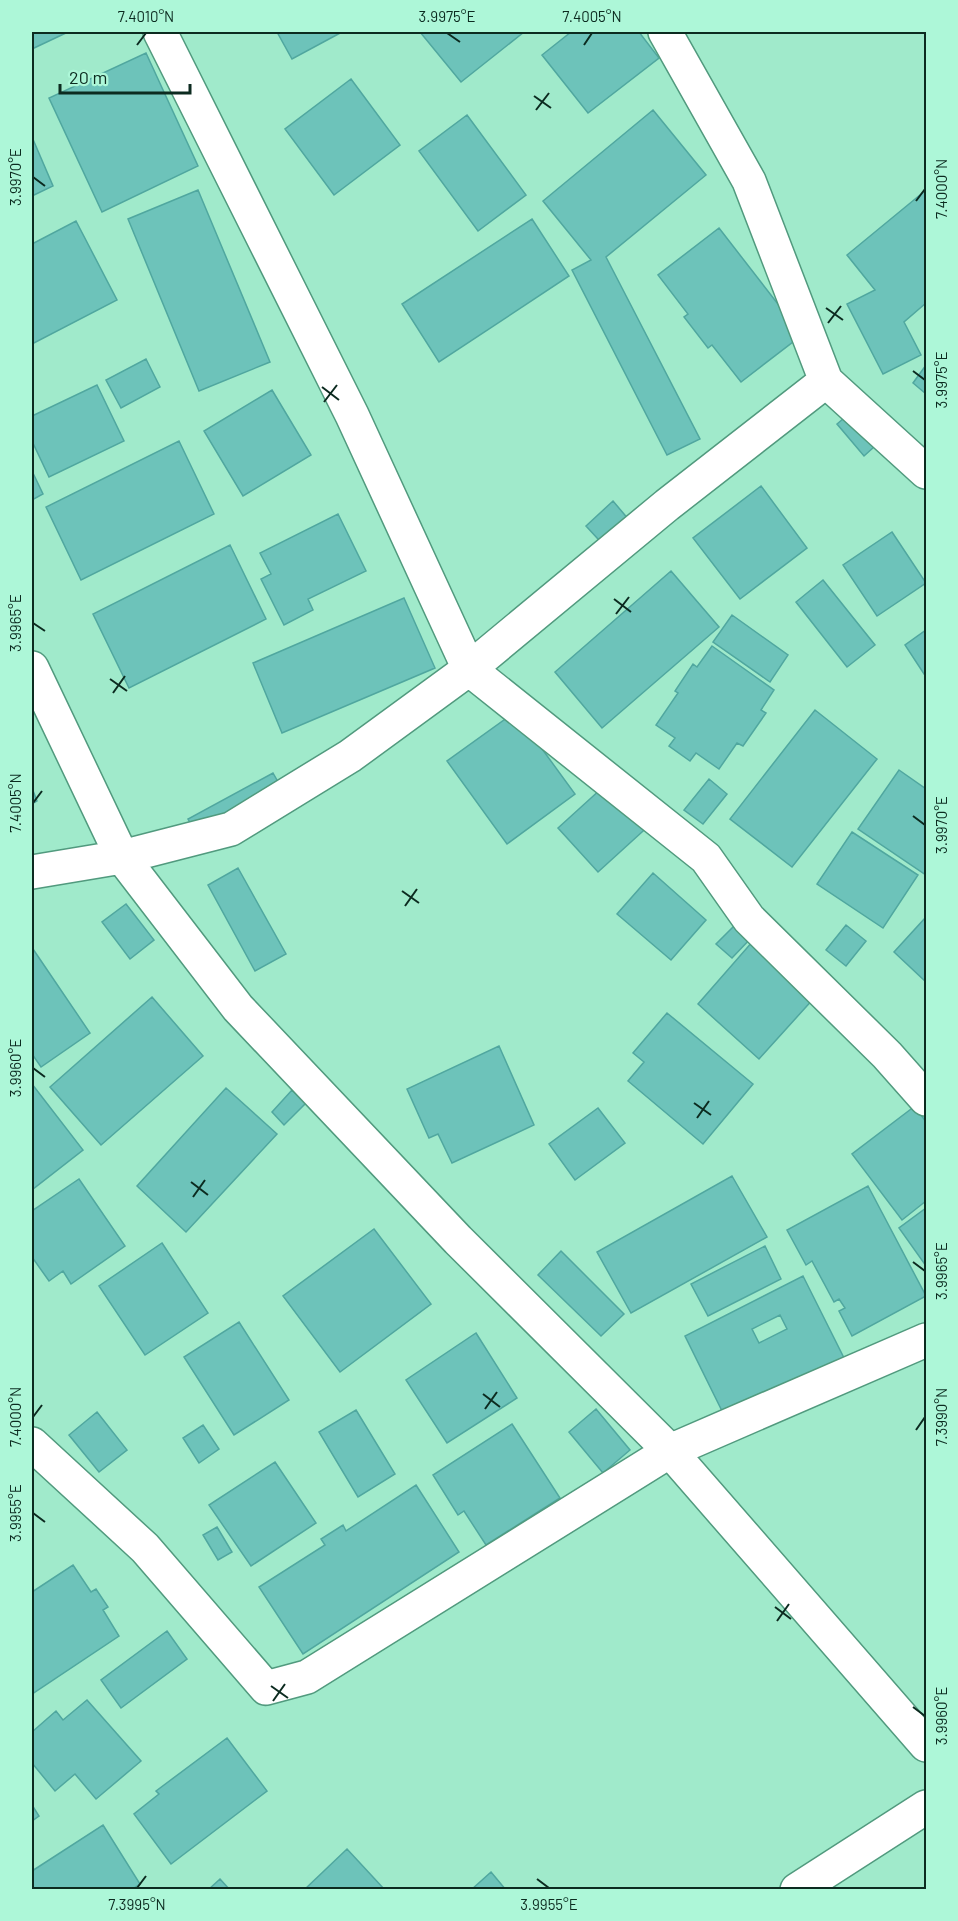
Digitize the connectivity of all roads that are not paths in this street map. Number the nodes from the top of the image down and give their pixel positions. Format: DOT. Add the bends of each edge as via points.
graph roads {
  1 [pos="160,32"];
  2 [pos="665,32"];
  3 [pos="826,381"];
  4 [pos="927,472"];
  5 [pos="32,668"];
  6 [pos="469,669"];
  7 [pos="122,857"];
  8 [pos="32,872"];
  9 [pos="927,1099"];
  10 [pos="927,1340"];
  11 [pos="32,1444"];
  12 [pos="670,1451"];
  13 [pos="927,1745"];
  14 [pos="927,1807"];
  15 [pos="797,1890"];
  1 -- 6 [label="street" via="352,415"];
  2 -- 3 [label="street" via="749,181"];
  3 -- 4 [label="street"];
  3 -- 6 [label="street" via="667,505"];
  5 -- 7 [label="street"];
  6 -- 7 [label="street" via="350,756 231,829"];
  6 -- 9 [label="street" via="706,858 749,919"];
  7 -- 8 [label="street"];
  7 -- 12 [label="street" via="238,1008 458,1240"];
  10 -- 12 [label="street"];
  11 -- 12 [label="street" via="145,1548 266,1688 307,1677"];
  12 -- 13 [label="street"];
  14 -- 15 [label="street"];
}
